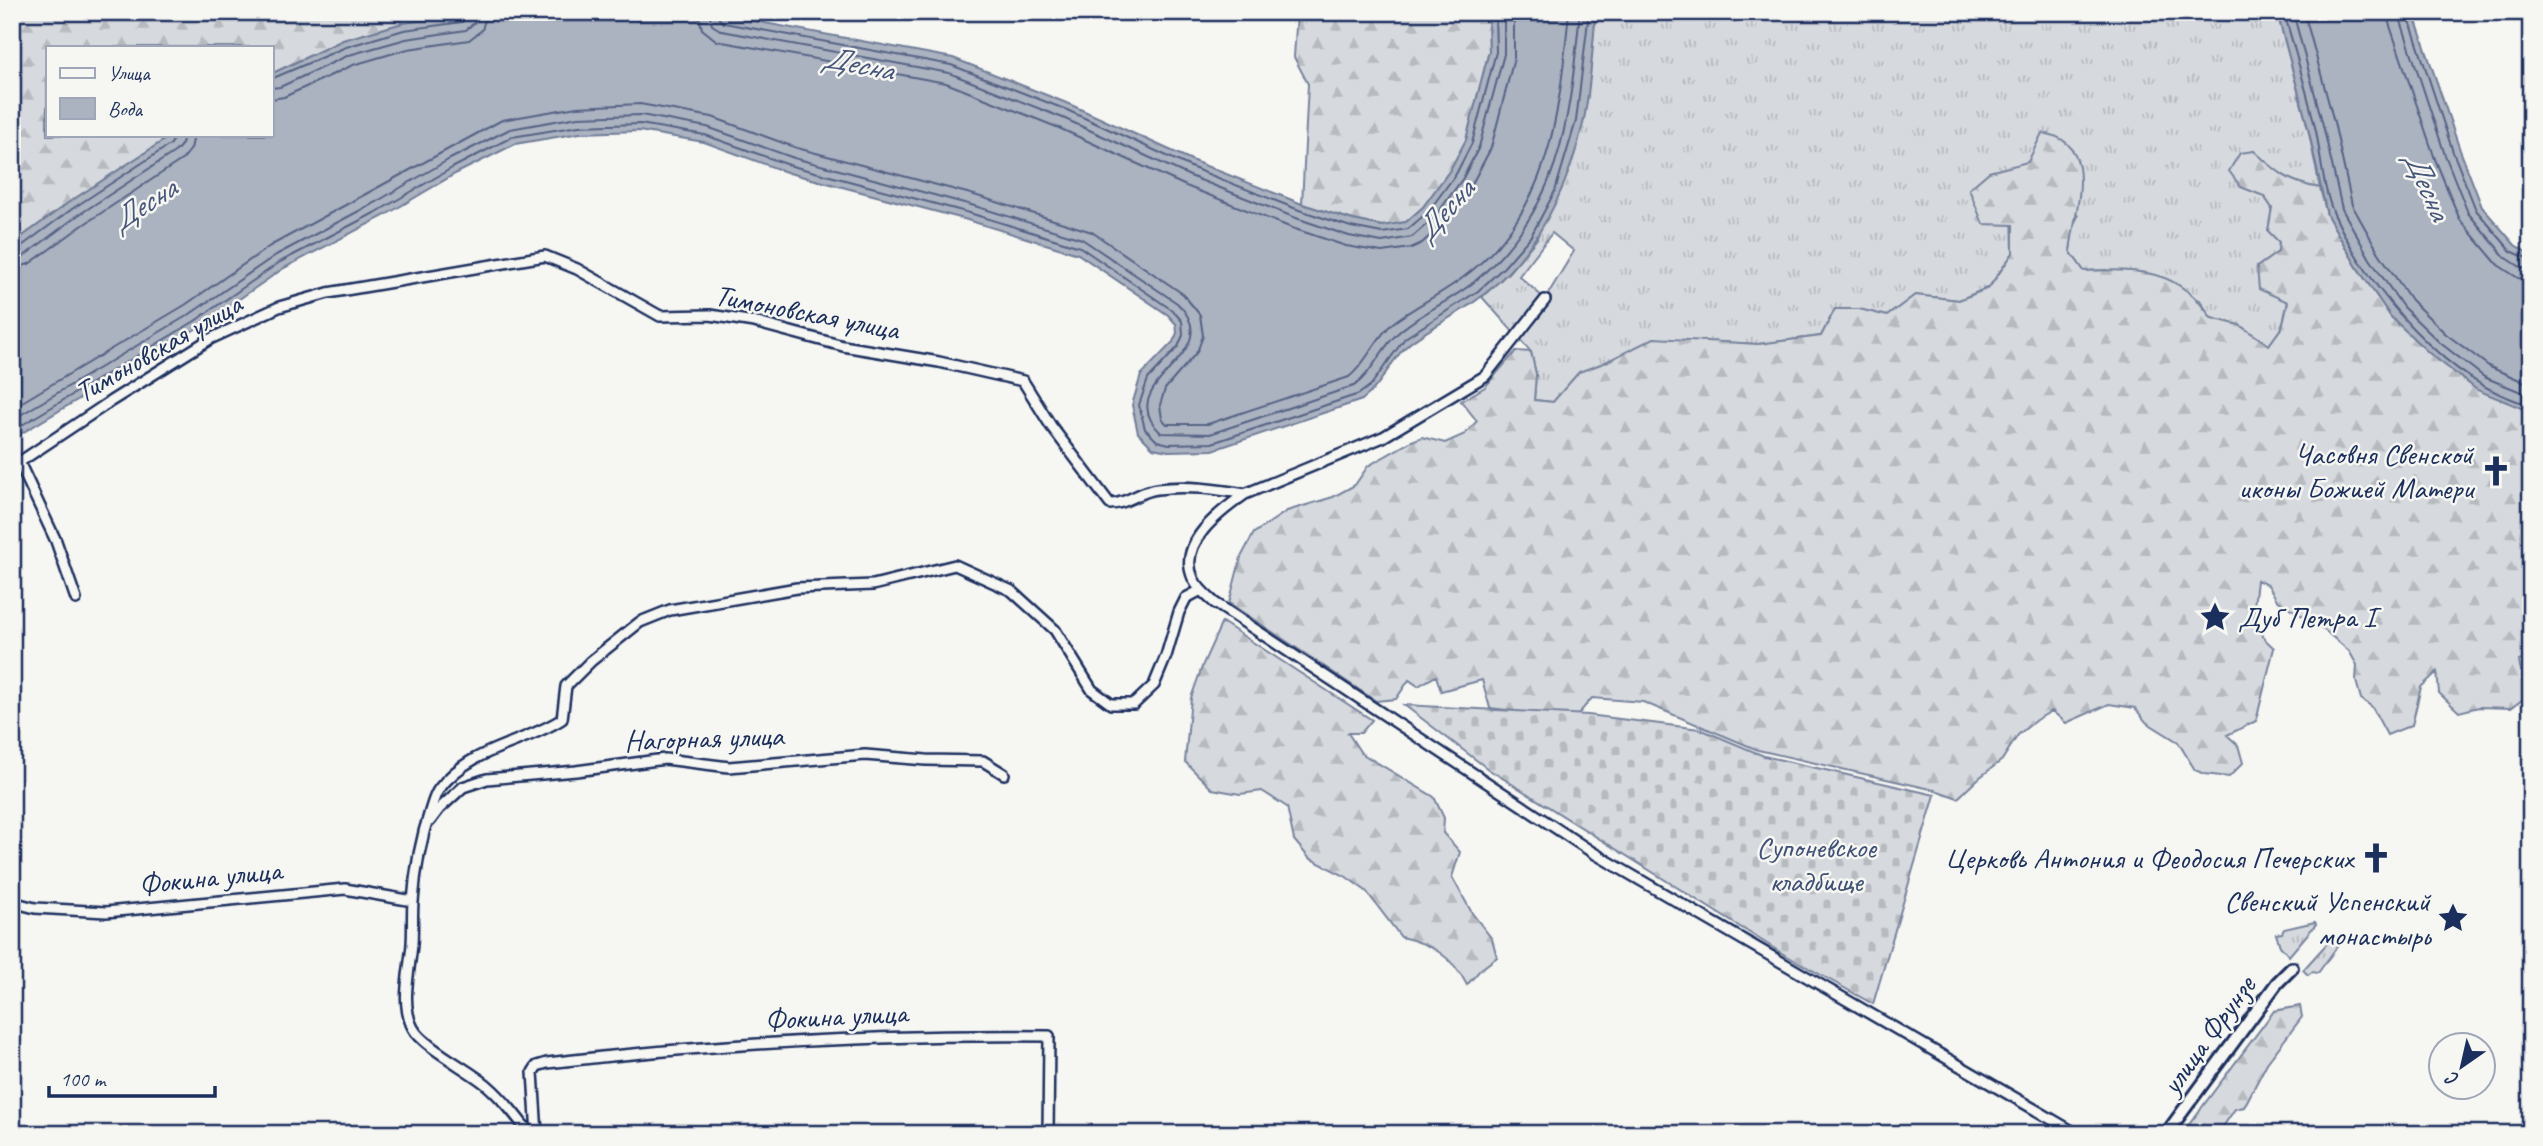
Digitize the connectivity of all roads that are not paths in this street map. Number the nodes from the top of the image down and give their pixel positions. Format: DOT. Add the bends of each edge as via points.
graph roads {
  1 [pos="1545,300"];
  2 [pos="16,465"];
  3 [pos="1245,494"];
  4 [pos="1201,590"];
  5 [pos="76,599"];
  6 [pos="1004,775"];
  7 [pos="423,831"];
  8 [pos="413,901"];
  9 [pos="12,902"];
  10 [pos="2292,968"];
  11 [pos="530,1134"];
  12 [pos="537,1134"];
  13 [pos="1048,1134"];
  14 [pos="2077,1134"];
  15 [pos="2166,1134"];
  1 -- 3 [label="street" via="1485,376 1383,437"];
  2 -- 3 [label="street, Тимоновская улица" via="210,339 279,307 328,293 545,256 660,316 710,315 754,322 843,346 1023,381 1110,504 1154,489 1206,487"];
  2 -- 5 [label="street, Тимоновская улица" via="56,541"];
  3 -- 4 [label="street" via="1211,521 1192,551 1189,565"];
  4 -- 7 [label="street" via="1186,598 1154,685 1134,704 1111,704 1092,690 1055,630 1012,591 955,565 873,585 797,588 670,610 640,622 566,686 562,719 542,732 492,748 463,767 438,790"];
  4 -- 14 [label="street" via="1592,852"];
  6 -- 7 [label="street, Нагорная улица" via="983,761 864,755 729,767 665,759 486,779 463,788"];
  7 -- 8 [label="street"];
  8 -- 9 [label="street, Фокина улица" via="345,889 106,912 35,908"];
  8 -- 11 [label="street" via="407,992 413,1030 487,1086"];
  10 -- 15 [label="street, улица Фрунзе"];
  12 -- 13 [label="street, Фокина улица" via="533,1072 547,1063 944,1035 1049,1036"];
}
